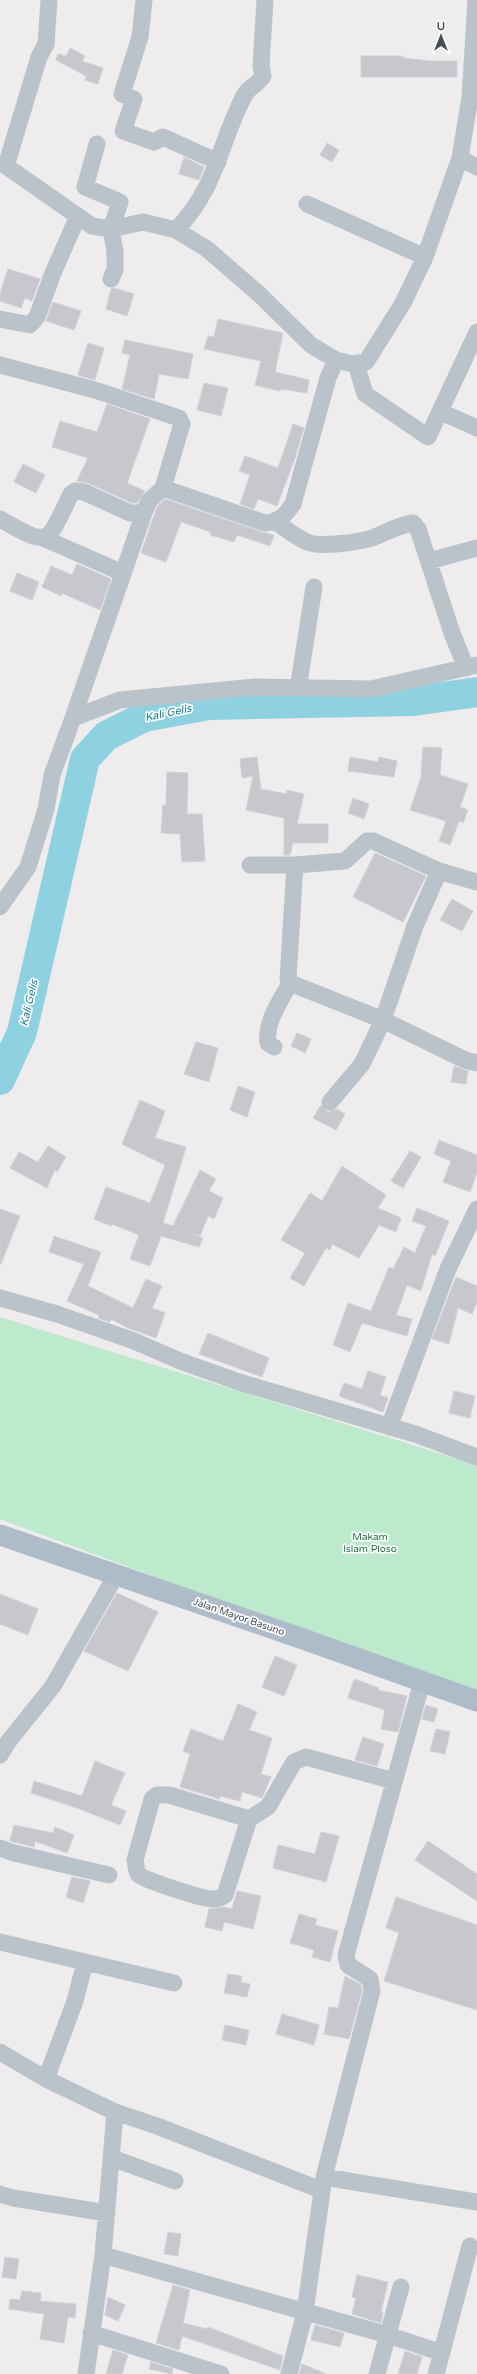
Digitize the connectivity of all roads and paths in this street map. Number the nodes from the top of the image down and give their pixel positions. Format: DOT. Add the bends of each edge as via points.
graph roads {
  1 [pos="49,0"];
  2 [pos="144,0"];
  3 [pos="265,0"];
  4 [pos="476,0"];
  5 [pos="97,144"];
  6 [pos="460,158"];
  7 [pos="218,162"];
  8 [pos="3,165"];
  9 [pos="477,167"];
  10 [pos="308,204"];
  11 [pos="78,216"];
  12 [pos="111,229"];
  13 [pos="176,230"];
  14 [pos="425,256"];
  15 [pos="111,279"];
  16 [pos="0,319"];
  17 [pos="477,332"];
  18 [pos="336,360"];
  19 [pos="356,364"];
  20 [pos="0,365"];
  21 [pos="441,412"];
  22 [pos="477,428"];
  23 [pos="163,488"];
  24 [pos="145,510"];
  25 [pos="0,519"];
  26 [pos="276,522"];
  27 [pos="43,538"];
  28 [pos="477,548"];
  29 [pos="429,562"];
  30 [pos="123,574"];
  31 [pos="314,587"];
  32 [pos="471,667"];
  33 [pos="298,688"];
  34 [pos="73,718"];
  35 [pos="250,865"];
  36 [pos="295,865"];
  37 [pos="439,870"];
  38 [pos="477,882"];
  39 [pos="0,907"];
  40 [pos="290,982"];
  41 [pos="383,1020"];
  42 [pos="274,1047"];
  43 [pos="477,1063"];
  44 [pos="330,1102"];
  45 [pos="477,1209"];
  46 [pos="0,1298"];
  47 [pos="389,1427"];
  48 [pos="477,1457"];
  49 [pos="0,1535"];
  50 [pos="116,1575"];
  51 [pos="422,1682"];
  52 [pos="477,1701"];
  53 [pos="0,1755"];
  54 [pos="394,1781"];
  55 [pos="249,1819"];
  56 [pos="0,1848"];
  57 [pos="109,1875"];
  58 [pos="0,1942"];
  59 [pos="85,1962"];
  60 [pos="174,1983"];
  61 [pos="0,2052"];
  62 [pos="46,2079"];
  63 [pos="115,2112"];
  64 [pos="112,2158"];
  65 [pos="175,2181"];
  66 [pos="323,2183"];
  67 [pos="0,2194"];
  68 [pos="477,2202"];
  69 [pos="107,2213"];
  70 [pos="470,2246"];
  71 [pos="103,2254"];
  72 [pos="401,2287"];
  73 [pos="305,2312"];
  74 [pos="91,2333"];
  75 [pos="388,2335"];
  76 [pos="442,2353"];
  77 [pos="86,2374"];
  78 [pos="221,2374"];
  79 [pos="289,2374"];
  80 [pos="377,2374"];
  81 [pos="436,2374"];
  1 -- 8 [label="street" via="46,44 39,57"];
  2 -- 7 [label="street" via="140,37 122,94 134,99 123,131 154,142 163,137"];
  3 -- 7 [label="street" via="260,66 263,76 244,95"];
  4 -- 6 [label="street" via="470,98"];
  5 -- 12 [label="street" via="85,187 120,202"];
  6 -- 9 [label="street"];
  6 -- 14 [label="street"];
  7 -- 13 [label="street" via="198,205"];
  8 -- 11 [label="street"];
  10 -- 14 [label="street"];
  11 -- 12 [label="street" via="92,226"];
  11 -- 16 [label="street" via="37,317 30,324"];
  12 -- 13 [label="street" via="143,222"];
  12 -- 15 [label="street" via="115,251 115,270"];
  13 -- 18 [label="street" via="207,249 259,294 311,345"];
  14 -- 19 [label="street" via="403,303 366,362"];
  17 -- 21 [label="street"];
  18 -- 19 [label="street"];
  18 -- 26 [label="street" via="328,378 293,504"];
  19 -- 21 [label="street" via="365,394 428,437"];
  20 -- 23 [label="street" via="95,390 179,418 182,424"];
  21 -- 22 [label="street"];
  23 -- 24 [label="street" via="149,500"];
  23 -- 26 [label="street" via="265,523"];
  24 -- 27 [label="street" via="130,512 84,492 75,491 71,494 54,529"];
  24 -- 30 [label="street"];
  25 -- 27 [label="street" via="36,538"];
  26 -- 29 [label="street" via="302,539 322,544 371,538 404,524 413,523 418,529"];
  27 -- 30 [label="street"];
  28 -- 29 [label="street"];
  29 -- 32 [label="street" via="452,633"];
  30 -- 34 [label="street"];
  31 -- 33 [label="street"];
  32 -- 33 [label="street" via="371,689"];
  33 -- 34 [label="street" via="255,687 120,700"];
  34 -- 39 [label="street" via="52,775 46,809 28,867"];
  35 -- 36 [label="street"];
  36 -- 37 [label="street" via="345,861 367,841 373,841"];
  36 -- 40 [label="street" via="287,975"];
  37 -- 38 [label="street"];
  37 -- 41 [label="street" via="415,926"];
  40 -- 41 [label="street"];
  40 -- 42 [label="street" via="277,1006 267,1034 268,1043"];
  41 -- 43 [label="street" via="465,1060"];
  41 -- 44 [label="street" via="362,1064"];
  45 -- 47 [label="street" via="448,1269"];
  46 -- 47 [label="street" via="57,1314 240,1382"];
  47 -- 48 [label="street"];
  49 -- 50 [label="main road, Jalan Mayor Basuno"];
  50 -- 51 [label="main road, Jalan Mayor Basuno"];
  50 -- 53 [label="street" via="53,1686"];
  51 -- 52 [label="main road, Jalan Mayor Basuno"];
  51 -- 54 [label="street"];
  54 -- 55 [label="street" via="306,1758 299,1759 294,1762 268,1808"];
  54 -- 66 [label="street" via="346,1955 348,1965 370,1978 372,1991"];
  55 -- 55 [label="street" via="225,1895 220,1898 205,1898 139,1875 135,1860 152,1799 157,1795 169,1796"];
  56 -- 57 [label="street"];
  58 -- 59 [label="street"];
  59 -- 60 [label="street"];
  59 -- 62 [label="street" via="75,2002"];
  61 -- 62 [label="street"];
  62 -- 63 [label="street"];
  63 -- 64 [label="street"];
  63 -- 66 [label="street"];
  64 -- 65 [label="street"];
  64 -- 69 [label="street"];
  66 -- 68 [label="street"];
  66 -- 73 [label="street"];
  67 -- 69 [label="street"];
  69 -- 71 [label="street"];
  70 -- 76 [label="street"];
  71 -- 73 [label="street"];
  71 -- 74 [label="street"];
  72 -- 75 [label="street"];
  73 -- 75 [label="street"];
  73 -- 79 [label="street"];
  74 -- 77 [label="street"];
  74 -- 78 [label="street"];
  75 -- 76 [label="street"];
  75 -- 80 [label="street"];
  76 -- 81 [label="street"];
}
